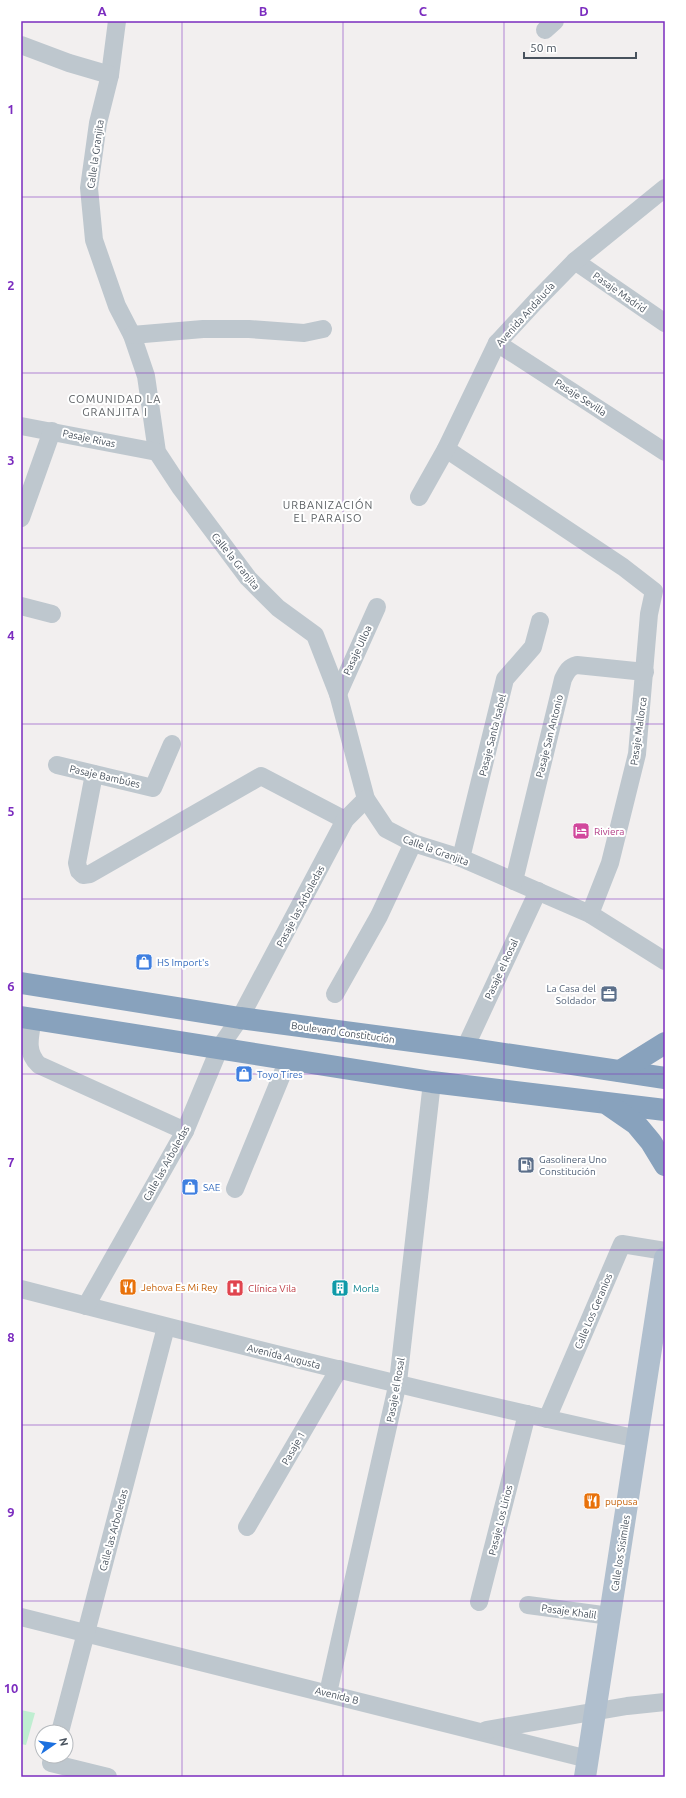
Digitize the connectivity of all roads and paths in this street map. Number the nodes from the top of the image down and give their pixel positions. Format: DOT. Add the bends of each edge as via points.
graph roads {
  1 [pos="117,21"];
  2 [pos="21,45"];
  3 [pos="110,75"];
  4 [pos="665,189"];
  5 [pos="576,261"];
  6 [pos="665,322"];
  7 [pos="323,329"];
  8 [pos="132,335"];
  9 [pos="498,343"];
  10 [pos="21,426"];
  11 [pos="52,431"];
  12 [pos="446,449"];
  13 [pos="157,452"];
  14 [pos="665,452"];
  15 [pos="419,497"];
  16 [pos="21,518"];
  17 [pos="660,594"];
  18 [pos="21,606"];
  19 [pos="377,607"];
  20 [pos="52,614"];
  21 [pos="540,621"];
  22 [pos="646,672"];
  23 [pos="338,694"];
  24 [pos="172,744"];
  25 [pos="57,765"];
  26 [pos="94,774"];
  27 [pos="366,799"];
  28 [pos="345,820"];
  29 [pos="412,843"];
  30 [pos="461,858"];
  31 [pos="514,881"];
  32 [pos="538,891"];
  33 [pos="590,914"];
  34 [pos="665,961"];
  35 [pos="21,983"];
  36 [pos="335,994"];
  37 [pos="27,1018"];
  38 [pos="240,1018"];
  39 [pos="665,1043"];
  40 [pos="220,1047"];
  41 [pos="465,1048"];
  42 [pos="288,1060"];
  43 [pos="620,1071"];
  44 [pos="665,1078"];
  45 [pos="432,1082"];
  46 [pos="610,1105"];
  47 [pos="665,1110"];
  48 [pos="185,1131"];
  49 [pos="665,1165"];
  50 [pos="235,1189"];
  51 [pos="665,1251"];
  52 [pos="665,1258"];
  53 [pos="21,1289"];
  54 [pos="86,1306"];
  55 [pos="166,1327"];
  56 [pos="339,1369"];
  57 [pos="398,1382"];
  58 [pos="527,1414"];
  59 [pos="547,1419"];
  60 [pos="638,1439"];
  61 [pos="247,1527"];
  62 [pos="479,1602"];
  63 [pos="528,1605"];
  64 [pos="610,1616"];
  65 [pos="21,1617"];
  66 [pos="86,1632"];
  67 [pos="328,1693"];
  68 [pos="665,1702"];
  69 [pos="594,1712"];
  70 [pos="62,1724"];
  71 [pos="479,1731"];
  72 [pos="51,1765"];
  73 [pos="586,1768"];
  74 [pos="108,1777"];
  1 -- 3 [label="street, Calle la Granjita"];
  2 -- 3 [label="street"];
  3 -- 8 [label="street, Calle la Granjita" via="98,124 89,188 94,240 117,306"];
  4 -- 5 [label="street, Avenida Andalucía"];
  5 -- 6 [label="street, Pasaje Madrid"];
  5 -- 9 [label="street, Avenida Andalucía"];
  7 -- 8 [label="street" via="304,333 249,328 203,329"];
  8 -- 13 [label="street, Calle la Granjita" via="146,376"];
  9 -- 12 [label="street, Avenida Andalucía"];
  9 -- 14 [label="street, Pasaje Sevilla"];
  10 -- 11 [label="street, Pasaje Rivas"];
  11 -- 13 [label="street, Pasaje Rivas"];
  11 -- 16 [label="street"];
  12 -- 15 [label="street, Avenida Andalucía"];
  12 -- 17 [label="street, Pasaje Mallorca"];
  13 -- 23 [label="street, Calle la Granjita" via="248,578 278,608 315,635"];
  17 -- 22 [label="street, Pasaje Mallorca" via="650,614"];
  18 -- 20 [label="street"];
  19 -- 23 [label="street, Pasaje Ulloa"];
  21 -- 30 [label="street, Pasaje Santa Isabel" via="533,647 505,679"];
  22 -- 31 [label="street, Pasaje San Antonio" via="577,665 567,670"];
  22 -- 33 [label="street, Pasaje Mallorca" via="637,754 610,863"];
  23 -- 27 [label="street, Calle la Granjita"];
  24 -- 26 [label="street, Pasaje Bambúes" via="153,788"];
  25 -- 26 [label="street, Pasaje Bambúes"];
  26 -- 28 [label="street" via="77,862 78,871 83,875 90,874 262,776"];
  27 -- 28 [label="street, Pasaje las Arboledas"];
  27 -- 29 [label="street, Calle la Granjita" via="386,829"];
  28 -- 38 [label="street, Pasaje las Arboledas"];
  29 -- 30 [label="street, Calle la Granjita"];
  29 -- 36 [label="street" via="379,916"];
  30 -- 31 [label="street, Calle la Granjita"];
  31 -- 32 [label="street, Calle la Granjita"];
  32 -- 33 [label="street, Calle la Granjita"];
  32 -- 41 [label="street, Pasaje el Rosal"];
  33 -- 34 [label="street, Calle la Granjita"];
  35 -- 38 [label="highway, Boulevard Constitución"];
  37 -- 40 [label="highway"];
  37 -- 48 [label="street" via="30,1050 39,1065"];
  38 -- 40 [label="street, Calle las Arboledas"];
  38 -- 41 [label="highway, Boulevard Constitución"];
  39 -- 43 [label="highway"];
  40 -- 42 [label="highway"];
  40 -- 48 [label="street, Calle las Arboledas"];
  41 -- 43 [label="highway, Boulevard Constitución"];
  42 -- 45 [label="highway"];
  42 -- 50 [label="street"];
  43 -- 44 [label="highway, Boulevard Constitución"];
  45 -- 46 [label="highway"];
  45 -- 57 [label="street, Pasaje el Rosal"];
  46 -- 47 [label="highway"];
  46 -- 49 [label="highway" via="636,1124"];
  48 -- 54 [label="street, Calle las Arboledas"];
  51 -- 59 [label="street, Calle Los Geranios" via="622,1244"];
  52 -- 60 [label="main road, Calle los Sisimiles"];
  53 -- 54 [label="street, Avenida Augusta"];
  54 -- 55 [label="street, Avenida Augusta"];
  55 -- 56 [label="street, Avenida Augusta"];
  55 -- 66 [label="street, Calle las Arboledas"];
  56 -- 57 [label="street, Avenida Augusta"];
  56 -- 61 [label="street, Pasaje 1"];
  57 -- 58 [label="street, Avenida Augusta"];
  57 -- 67 [label="street, Pasaje el Rosal"];
  58 -- 59 [label="street, Avenida Augusta"];
  58 -- 62 [label="street, Pasaje Los Lirios"];
  59 -- 60 [label="street, Avenida Augusta"];
  60 -- 64 [label="main road, Calle los Sisimiles"];
  63 -- 64 [label="street, Pasaje Khalil"];
  64 -- 69 [label="main road, Calle los Sisimiles"];
  65 -- 66 [label="street, Avenida B"];
  66 -- 67 [label="street, Avenida B"];
  66 -- 70 [label="street, Calle las Arboledas"];
  67 -- 71 [label="street, Avenida B"];
  68 -- 69 [label="street"];
  69 -- 71 [label="street"];
  69 -- 73 [label="main road, Calle los Sisimiles"];
  71 -- 73 [label="street, Avenida B"];
  72 -- 74 [label="street"];
}
